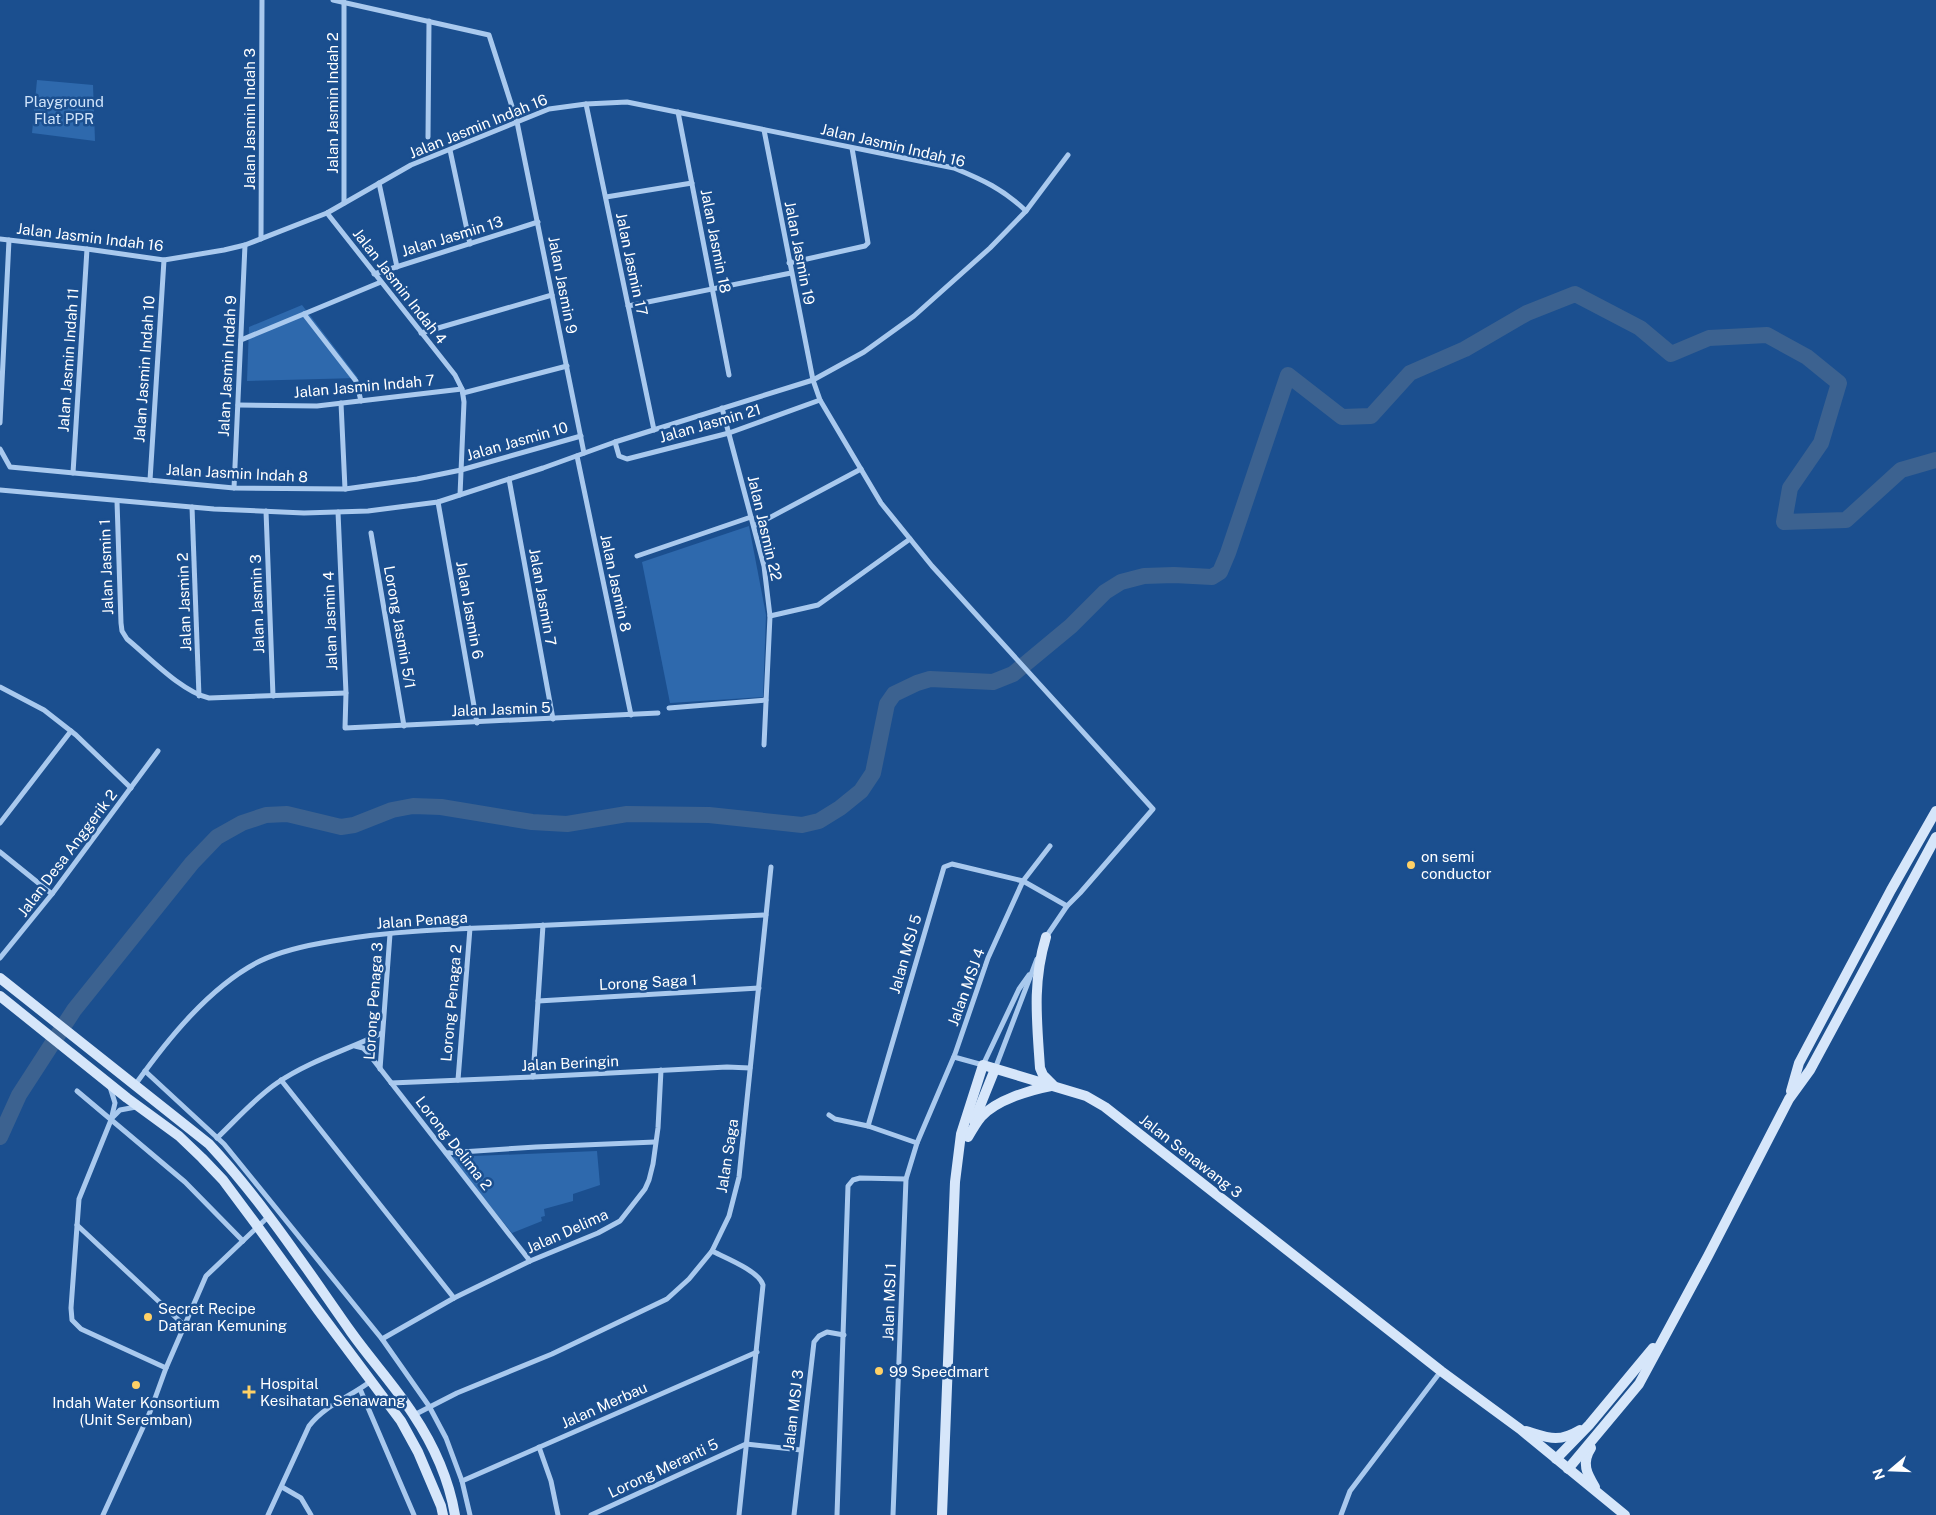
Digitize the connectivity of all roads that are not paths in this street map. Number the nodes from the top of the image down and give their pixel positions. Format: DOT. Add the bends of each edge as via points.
graph roads {
  1 [pos="262,0"];
  2 [pos="333,0"];
  3 [pos="344,2"];
  4 [pos="429,21"];
  5 [pos="586,104"];
  6 [pos="678,112"];
  7 [pos="517,122"];
  8 [pos="764,130"];
  9 [pos="428,137"];
  10 [pos="852,148"];
  11 [pos="450,150"];
  12 [pos="1068,155"];
  13 [pos="379,183"];
  14 [pos="692,184"];
  15 [pos="606,197"];
  16 [pos="344,203"];
  17 [pos="1026,210"];
  18 [pos="326,213"];
  19 [pos="538,222"];
  20 [pos="0,239"];
  21 [pos="261,239"];
  22 [pos="9,240"];
  23 [pos="245,244"];
  24 [pos="470,244"];
  25 [pos="87,249"];
  26 [pos="164,260"];
  27 [pos="789,263"];
  28 [pos="397,267"];
  29 [pos="791,273"];
  30 [pos="374,274"];
  31 [pos="381,282"];
  32 [pos="712,289"];
  33 [pos="552,295"];
  34 [pos="628,306"];
  35 [pos="304,314"];
  36 [pos="421,333"];
  37 [pos="241,340"];
  38 [pos="567,366"];
  39 [pos="729,375"];
  40 [pos="813,380"];
  41 [pos="462,391"];
  42 [pos="820,400"];
  43 [pos="361,401"];
  44 [pos="341,403"];
  45 [pos="238,405"];
  46 [pos="722,408"];
  47 [pos="0,423"];
  48 [pos="654,430"];
  49 [pos="729,433"];
  50 [pos="581,436"];
  51 [pos="615,442"];
  52 [pos="0,449"];
  53 [pos="584,453"];
  54 [pos="577,456"];
  55 [pos="861,469"];
  56 [pos="461,470"];
  57 [pos="73,473"];
  58 [pos="509,479"];
  59 [pos="150,480"];
  60 [pos="234,488"];
  61 [pos="345,489"];
  62 [pos="0,490"];
  63 [pos="460,495"];
  64 [pos="117,501"];
  65 [pos="438,502"];
  66 [pos="192,507"];
  67 [pos="266,511"];
  68 [pos="338,512"];
  69 [pos="751,516"];
  70 [pos="754,526"];
  71 [pos="370,533"];
  72 [pos="910,539"];
  73 [pos="637,556"];
  74 [pos="770,616"];
  75 [pos="1,688"];
  76 [pos="346,694"];
  77 [pos="199,696"];
  78 [pos="273,696"];
  79 [pos="766,700"];
  80 [pos="669,708"];
  81 [pos="658,714"];
  82 [pos="631,715"];
  83 [pos="553,719"];
  84 [pos="476,723"];
  85 [pos="404,726"];
  86 [pos="345,728"];
  87 [pos="71,731"];
  88 [pos="764,745"];
  89 [pos="158,751"];
  90 [pos="131,788"];
  91 [pos="1936,811"];
  92 [pos="0,823"];
  93 [pos="1934,844"];
  94 [pos="1050,846"];
  95 [pos="0,852"];
  96 [pos="771,867"];
  97 [pos="1023,881"];
  98 [pos="52,894"];
  99 [pos="1067,906"];
  100 [pos="766,915"];
  101 [pos="543,925"];
  102 [pos="470,928"];
  103 [pos="390,934"];
  104 [pos="1046,937"];
  105 [pos="1,956"];
  106 [pos="1031,973"];
  107 [pos="0,978"];
  108 [pos="759,988"];
  109 [pos="0,991"];
  110 [pos="0,996"];
  111 [pos="538,1001"];
  112 [pos="42,1030"];
  113 [pos="382,1033"];
  114 [pos="355,1046"];
  115 [pos="954,1056"];
  116 [pos="983,1065"];
  117 [pos="750,1068"];
  118 [pos="995,1068"];
  119 [pos="380,1070"];
  120 [pos="660,1070"];
  121 [pos="145,1071"];
  122 [pos="533,1077"];
  123 [pos="281,1080"];
  124 [pos="458,1080"];
  125 [pos="108,1082"];
  126 [pos="391,1083"];
  127 [pos="135,1085"];
  128 [pos="1053,1086"];
  129 [pos="77,1091"];
  130 [pos="1789,1099"];
  131 [pos="140,1107"];
  132 [pos="829,1115"];
  133 [pos="111,1120"];
  134 [pos="868,1126"];
  135 [pos="968,1136"];
  136 [pos="217,1138"];
  137 [pos="655,1142"];
  138 [pos="917,1143"];
  139 [pos="446,1153"];
  140 [pos="958,1161"];
  141 [pos="906,1179"];
  142 [pos="269,1216"];
  143 [pos="77,1225"];
  144 [pos="258,1227"];
  145 [pos="244,1240"];
  146 [pos="712,1251"];
  147 [pos="530,1261"];
  148 [pos="454,1298"];
  149 [pos="184,1325"];
  150 [pos="1665,1334"];
  151 [pos="844,1335"];
  152 [pos="382,1339"];
  153 [pos="757,1352"];
  154 [pos="166,1368"];
  155 [pos="1441,1371"];
  156 [pos="371,1381"];
  157 [pos="360,1389"];
  158 [pos="429,1406"];
  159 [pos="414,1415"];
  160 [pos="1610,1421"];
  161 [pos="1589,1424"];
  162 [pos="1520,1429"];
  163 [pos="746,1444"];
  164 [pos="539,1447"];
  165 [pos="801,1450"];
  166 [pos="1556,1459"];
  167 [pos="1568,1469"];
  168 [pos="462,1481"];
  169 [pos="282,1487"];
  170 [pos="1598,1493"];
  171 [pos="104,1515"];
  172 [pos="268,1515"];
  173 [pos="311,1515"];
  174 [pos="414,1515"];
  175 [pos="443,1515"];
  176 [pos="455,1515"];
  177 [pos="470,1515"];
  178 [pos="558,1515"];
  179 [pos="591,1515"];
  180 [pos="740,1515"];
  181 [pos="794,1515"];
  182 [pos="837,1515"];
  183 [pos="893,1515"];
  184 [pos="942,1515"];
  185 [pos="1340,1515"];
  186 [pos="1625,1515"];
  1 -- 21 [label="street, Jalan Jasmin Indah 3"];
  2 -- 3 [label="street"];
  3 -- 4 [label="street"];
  3 -- 16 [label="street, Jalan Jasmin Indah 2"];
  4 -- 7 [label="street" via="489,35"];
  4 -- 9 [label="street"];
  5 -- 6 [label="street, Jalan Jasmin Indah 16" via="627,102"];
  5 -- 7 [label="street, Jalan Jasmin Indah 16" via="549,109"];
  5 -- 15 [label="street, Jalan Jasmin 17"];
  6 -- 8 [label="street, Jalan Jasmin Indah 16"];
  6 -- 14 [label="street, Jalan Jasmin 18"];
  7 -- 11 [label="street, Jalan Jasmin Indah 16"];
  7 -- 19 [label="street, Jalan Jasmin 9"];
  8 -- 10 [label="street, Jalan Jasmin Indah 16"];
  8 -- 27 [label="street, Jalan Jasmin 19"];
  10 -- 17 [label="street, Jalan Jasmin Indah 16" via="954,168 1010,195"];
  10 -- 27 [label="street" via="868,243"];
  11 -- 13 [label="street, Jalan Jasmin Indah 16"];
  11 -- 24 [label="street"];
  12 -- 17 [label="street"];
  13 -- 16 [label="street, Jalan Jasmin Indah 16"];
  13 -- 28 [label="street"];
  14 -- 15 [label="street"];
  14 -- 32 [label="street, Jalan Jasmin 18"];
  15 -- 34 [label="street, Jalan Jasmin 17"];
  16 -- 18 [label="street, Jalan Jasmin Indah 16"];
  17 -- 40 [label="street" via="990,248 914,316 864,352"];
  18 -- 21 [label="street, Jalan Jasmin Indah 16"];
  18 -- 30 [label="street, Jalan Jasmin Indah 4"];
  19 -- 24 [label="street, Jalan Jasmin 13"];
  19 -- 33 [label="street, Jalan Jasmin 9"];
  20 -- 22 [label="street, Jalan Jasmin Indah 16"];
  21 -- 23 [label="street, Jalan Jasmin Indah 16"];
  22 -- 25 [label="street, Jalan Jasmin Indah 16"];
  22 -- 47 [label="street"];
  23 -- 26 [label="street, Jalan Jasmin Indah 16"];
  23 -- 37 [label="street, Jalan Jasmin Indah 9"];
  24 -- 28 [label="street, Jalan Jasmin 13"];
  25 -- 26 [label="street, Jalan Jasmin Indah 16"];
  25 -- 57 [label="street, Jalan Jasmin Indah 11"];
  26 -- 59 [label="street, Jalan Jasmin Indah 10"];
  27 -- 29 [label="street, Jalan Jasmin 19"];
  28 -- 30 [label="street, Jalan Jasmin 13"];
  29 -- 32 [label="street"];
  29 -- 40 [label="street, Jalan Jasmin 19"];
  30 -- 31 [label="street, Jalan Jasmin Indah 4"];
  31 -- 35 [label="street"];
  31 -- 36 [label="street, Jalan Jasmin Indah 4"];
  32 -- 34 [label="street"];
  32 -- 39 [label="street, Jalan Jasmin 18"];
  33 -- 36 [label="street"];
  33 -- 38 [label="street, Jalan Jasmin 9"];
  34 -- 48 [label="street, Jalan Jasmin 17"];
  35 -- 37 [label="street"];
  35 -- 43 [label="street" via="356,381"];
  36 -- 41 [label="street, Jalan Jasmin Indah 4" via="455,375"];
  37 -- 45 [label="street, Jalan Jasmin Indah 9"];
  38 -- 41 [label="street, Jalan Jasmin Indah 7"];
  38 -- 50 [label="street, Jalan Jasmin 9"];
  40 -- 42 [label="street, Jalan Jasmin 19"];
  40 -- 46 [label="street"];
  41 -- 43 [label="street, Jalan Jasmin Indah 7"];
  41 -- 56 [label="street"];
  42 -- 49 [label="street, Jalan Jasmin 21"];
  42 -- 55 [label="street, Jalan Jasmin 19"];
  43 -- 44 [label="street, Jalan Jasmin Indah 7"];
  44 -- 45 [label="street, Jalan Jasmin Indah 7" via="317,406"];
  44 -- 61 [label="street"];
  45 -- 60 [label="street, Jalan Jasmin Indah 9"];
  46 -- 48 [label="street"];
  46 -- 49 [label="street, Jalan Jasmin 22"];
  48 -- 51 [label="street"];
  49 -- 51 [label="street, Jalan Jasmin 21" via="627,459 619,456"];
  49 -- 69 [label="street, Jalan Jasmin 22"];
  50 -- 53 [label="street, Jalan Jasmin 9"];
  50 -- 56 [label="street, Jalan Jasmin 10"];
  51 -- 53 [label="street"];
  52 -- 57 [label="street, Jalan Jasmin Indah 8" via="10,467"];
  53 -- 54 [label="street"];
  54 -- 58 [label="street"];
  54 -- 82 [label="street, Jalan Jasmin 8"];
  55 -- 70 [label="street"];
  55 -- 72 [label="street, Jalan Jasmin 19" via="881,503"];
  56 -- 61 [label="street, Jalan Jasmin Indah 8"];
  56 -- 63 [label="street"];
  57 -- 59 [label="street, Jalan Jasmin Indah 8"];
  58 -- 63 [label="street"];
  58 -- 83 [label="street, Jalan Jasmin 7"];
  59 -- 60 [label="street, Jalan Jasmin Indah 8"];
  60 -- 61 [label="street, Jalan Jasmin Indah 8"];
  62 -- 64 [label="street"];
  63 -- 65 [label="street"];
  64 -- 66 [label="street"];
  64 -- 77 [label="street, Jalan Jasmin 1" via="122,632"];
  65 -- 68 [label="street"];
  65 -- 84 [label="street, Jalan Jasmin 6"];
  66 -- 67 [label="street"];
  66 -- 77 [label="street, Jalan Jasmin 2"];
  67 -- 68 [label="street"];
  67 -- 78 [label="street, Jalan Jasmin 3"];
  68 -- 76 [label="street, Jalan Jasmin 4"];
  69 -- 70 [label="street, Jalan Jasmin 22"];
  69 -- 73 [label="street"];
  70 -- 74 [label="street, Jalan Jasmin 22" via="764,566"];
  71 -- 85 [label="street, Lorong Jasmin 5/1"];
  72 -- 74 [label="street" via="818,605"];
  72 -- 99 [label="street, Jalan Jasmin 19" via="1153,809"];
  74 -- 79 [label="street, Jalan Jasmin 22"];
  75 -- 87 [label="street, Jalan Desa Anggerik 2" via="44,710"];
  76 -- 78 [label="street"];
  76 -- 86 [label="street, Jalan Jasmin 4"];
  77 -- 78 [label="street"];
  79 -- 80 [label="street"];
  79 -- 88 [label="street, Jalan Jasmin 22"];
  81 -- 82 [label="street, Jalan Jasmin 5"];
  82 -- 83 [label="street, Jalan Jasmin 5"];
  83 -- 84 [label="street, Jalan Jasmin 5"];
  84 -- 85 [label="street, Jalan Jasmin 5"];
  85 -- 86 [label="street, Jalan Jasmin 5"];
  87 -- 90 [label="street, Jalan Desa Anggerik 2"];
  87 -- 92 [label="street"];
  89 -- 90 [label="street, Jalan Desa Anggerik 2"];
  90 -- 98 [label="street, Jalan Desa Anggerik 2"];
  91 -- 130 [label="street" via="1799,1063"];
  93 -- 130 [label="street" via="1810,1070"];
  94 -- 97 [label="street, Jalan MSJ 4"];
  95 -- 98 [label="street"];
  96 -- 100 [label="street, Jalan Saga"];
  97 -- 99 [label="street"];
  97 -- 115 [label="street, Jalan MSJ 4" via="988,958"];
  97 -- 134 [label="street, Jalan MSJ 5" via="952,864 944,867"];
  98 -- 105 [label="street, Jalan Desa Anggerik 2"];
  99 -- 104 [label="street"];
  100 -- 101 [label="street, Jalan Penaga"];
  100 -- 108 [label="street, Jalan Saga"];
  101 -- 102 [label="street, Jalan Penaga"];
  101 -- 111 [label="street"];
  102 -- 103 [label="street, Jalan Penaga"];
  102 -- 124 [label="street, Lorong Penaga 2"];
  103 -- 113 [label="street, Lorong Penaga 3"];
  103 -- 121 [label="street, Jalan Penaga" via="316,944 260,961 239,973 210,997"];
  104 -- 106 [label="street"];
  104 -- 128 [label="street" via="1040,958 1036,1000 1040,1068"];
  106 -- 116 [label="street" via="1019,989"];
  106 -- 118 [label="street"];
  107 -- 127 [label="street"];
  108 -- 111 [label="street, Lorong Saga 1"];
  108 -- 117 [label="street, Jalan Saga"];
  109 -- 112 [label="street"];
  110 -- 112 [label="street"];
  111 -- 122 [label="street"];
  112 -- 125 [label="street"];
  113 -- 114 [label="street"];
  113 -- 119 [label="street, Lorong Penaga 3"];
  114 -- 119 [label="street, Lorong Delima 2" via="363,1048"];
  114 -- 123 [label="street" via="309,1064"];
  115 -- 116 [label="street"];
  115 -- 138 [label="street, Jalan MSJ 4"];
  116 -- 118 [label="street, Jalan Senawang 3"];
  116 -- 140 [label="street" via="960,1134"];
  117 -- 120 [label="street, Jalan Beringin"];
  117 -- 146 [label="street, Jalan Saga" via="739,1177 728,1216"];
  118 -- 128 [label="street, Jalan Senawang 3"];
  118 -- 135 [label="street"];
  119 -- 126 [label="street, Lorong Delima 2"];
  120 -- 122 [label="street, Jalan Beringin"];
  120 -- 137 [label="street, Jalan Delima"];
  121 -- 127 [label="street, Jalan Penaga"];
  121 -- 136 [label="street"];
  122 -- 124 [label="street, Jalan Beringin"];
  123 -- 136 [label="street"];
  123 -- 148 [label="street"];
  124 -- 126 [label="street, Jalan Beringin"];
  125 -- 131 [label="street"];
  125 -- 133 [label="street" via="115,1103"];
  126 -- 139 [label="street, Lorong Delima 2"];
  127 -- 142 [label="street" via="209,1144"];
  128 -- 135 [label="street" via="1028,1091 996,1106 982,1116"];
  128 -- 155 [label="street, Jalan Senawang 3" via="1086,1096 1105,1107"];
  129 -- 133 [label="street"];
  130 -- 150 [label="street"];
  131 -- 133 [label="street" via="120,1110"];
  131 -- 144 [label="street" via="202,1158"];
  132 -- 134 [label="street"];
  133 -- 143 [label="street" via="79,1199"];
  133 -- 145 [label="street" via="185,1182"];
  134 -- 138 [label="street"];
  135 -- 140 [label="street"];
  136 -- 152 [label="street"];
  137 -- 139 [label="street"];
  137 -- 147 [label="street, Jalan Delima" via="649,1180 620,1222"];
  138 -- 141 [label="street, Jalan MSJ 1"];
  139 -- 147 [label="street, Lorong Delima 2"];
  140 -- 184 [label="street" via="951,1247"];
  141 -- 151 [label="street" via="860,1178 848,1186"];
  141 -- 183 [label="street, Jalan MSJ 1"];
  142 -- 144 [label="street"];
  142 -- 159 [label="street" via="362,1348"];
  143 -- 149 [label="street"];
  143 -- 154 [label="street" via="72,1320 81,1329"];
  144 -- 145 [label="street"];
  144 -- 156 [label="street"];
  145 -- 149 [label="street" via="206,1276"];
  146 -- 153 [label="street" via="761,1278"];
  146 -- 158 [label="street, Jalan Saga" via="689,1279 667,1298 542,1359"];
  147 -- 148 [label="street, Jalan Delima"];
  148 -- 152 [label="street, Jalan Delima"];
  149 -- 154 [label="street"];
  150 -- 160 [label="street" via="1639,1384"];
  150 -- 161 [label="street"];
  151 -- 165 [label="street, Jalan MSJ 3" via="827,1332 814,1342"];
  151 -- 182 [label="street"];
  152 -- 158 [label="street"];
  153 -- 163 [label="street"];
  153 -- 164 [label="street, Jalan Merbau"];
  154 -- 171 [label="street"];
  155 -- 162 [label="street, Jalan Senawang 3"];
  155 -- 185 [label="street" via="1350,1491"];
  156 -- 157 [label="street"];
  156 -- 175 [label="street" via="418,1452"];
  157 -- 169 [label="street" via="327,1407 316,1417"];
  157 -- 174 [label="street"];
  158 -- 159 [label="street, Jalan Saga"];
  158 -- 168 [label="street" via="449,1444"];
  159 -- 176 [label="street" via="445,1477"];
  160 -- 167 [label="street"];
  160 -- 170 [label="street" via="1587,1453 1584,1463"];
  161 -- 162 [label="street" via="1559,1439"];
  161 -- 166 [label="street"];
  162 -- 166 [label="street"];
  163 -- 165 [label="street"];
  163 -- 179 [label="street, Lorong Meranti 5"];
  163 -- 180 [label="street"];
  164 -- 168 [label="street, Jalan Merbau"];
  164 -- 178 [label="street"];
  165 -- 181 [label="street, Jalan MSJ 3"];
  166 -- 167 [label="street"];
  167 -- 170 [label="street"];
  168 -- 177 [label="street"];
  169 -- 172 [label="street"];
  169 -- 173 [label="street" via="302,1498"];
  170 -- 186 [label="street"];
}
